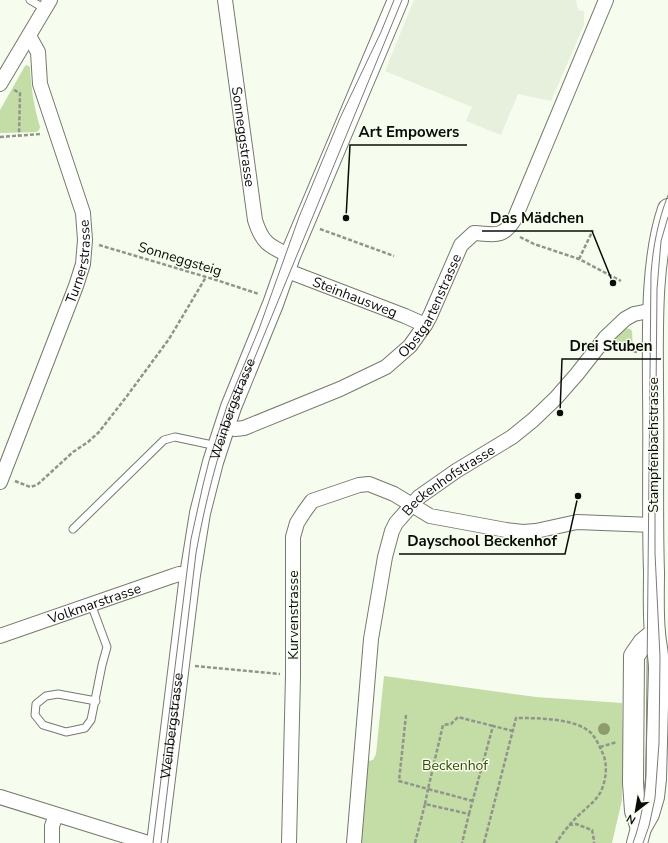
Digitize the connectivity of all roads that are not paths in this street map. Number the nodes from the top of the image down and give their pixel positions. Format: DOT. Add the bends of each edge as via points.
graph roads {
  1 [pos="30,0"];
  2 [pos="225,0"];
  3 [pos="398,0"];
  4 [pos="606,0"];
  5 [pos="47,4"];
  6 [pos="29,36"];
  7 [pos="5,86"];
  8 [pos="668,209"];
  9 [pos="287,263"];
  10 [pos="654,310"];
  11 [pos="425,325"];
  12 [pos="224,426"];
  13 [pos="217,446"];
  14 [pos="5,481"];
  15 [pos="412,505"];
  16 [pos="653,525"];
  17 [pos="73,529"];
  18 [pos="190,575"];
  19 [pos="91,604"];
  20 [pos="661,635"];
  21 [pos="0,636"];
  22 [pos="96,701"];
  23 [pos="0,797"];
  24 [pos="56,815"];
  25 [pos="639,836"];
  26 [pos="52,843"];
  27 [pos="148,843"];
  28 [pos="157,843"];
  29 [pos="289,843"];
  30 [pos="354,843"];
  1 -- 5 [label="lane"];
  2 -- 9 [label="street, Sonneggstrasse" via="255,220 263,240"];
  3 -- 9 [label="street, Weinbergstrasse"];
  4 -- 11 [label="street, Obstgartenstrasse" via="514,220 504,232 474,233 461,245"];
  5 -- 6 [label="street"];
  6 -- 7 [label="street"];
  6 -- 14 [label="street, Turnerstrasse" via="38,52 40,84 83,213 85,240 83,264 76,286"];
  8 -- 10 [label="street, Stampfenbachstrasse" via="657,261"];
  9 -- 11 [label="street, Steinhausweg"];
  9 -- 12 [label="street, Weinbergstrasse"];
  10 -- 15 [label="street, Beckenhofstrasse" via="634,314 625,319 606,337 556,398 533,420 512,437 418,497"];
  10 -- 16 [label="street, Stampfenbachstrasse"];
  11 -- 12 [label="street, Obstgartenstrasse" via="410,346 386,367 252,426 235,429"];
  12 -- 13 [label="street, Weinbergstrasse"];
  13 -- 17 [label="lane" via="175,437 164,440"];
  13 -- 18 [label="street, Weinbergstrasse" via="206,486"];
  15 -- 16 [label="street, Kurvenstrasse" via="430,516 523,532 577,522"];
  15 -- 29 [label="street, Kurvenstrasse" via="380,488 369,484 358,485 312,501 297,523 293,537"];
  15 -- 30 [label="street, Beckenhofstrasse" via="396,523 385,557 371,639"];
  16 -- 20 [label="street, Stampfenbachstrasse"];
  18 -- 19 [label="street, Volkmarstrasse" via="179,574"];
  18 -- 28 [label="street, Weinbergstrasse"];
  19 -- 21 [label="street, Volkmarstrasse"];
  19 -- 22 [label="lane" via="107,647"];
  20 -- 25 [label="street, Stampfenbachstrasse" via="643,643 634,656 634,783"];
  22 -- 22 [label="lane" via="91,720 85,728 66,732 43,725 35,715 36,704 46,696 58,694"];
  23 -- 24 [label="street"];
  24 -- 26 [label="street" via="52,826"];
  24 -- 27 [label="street"];
}
